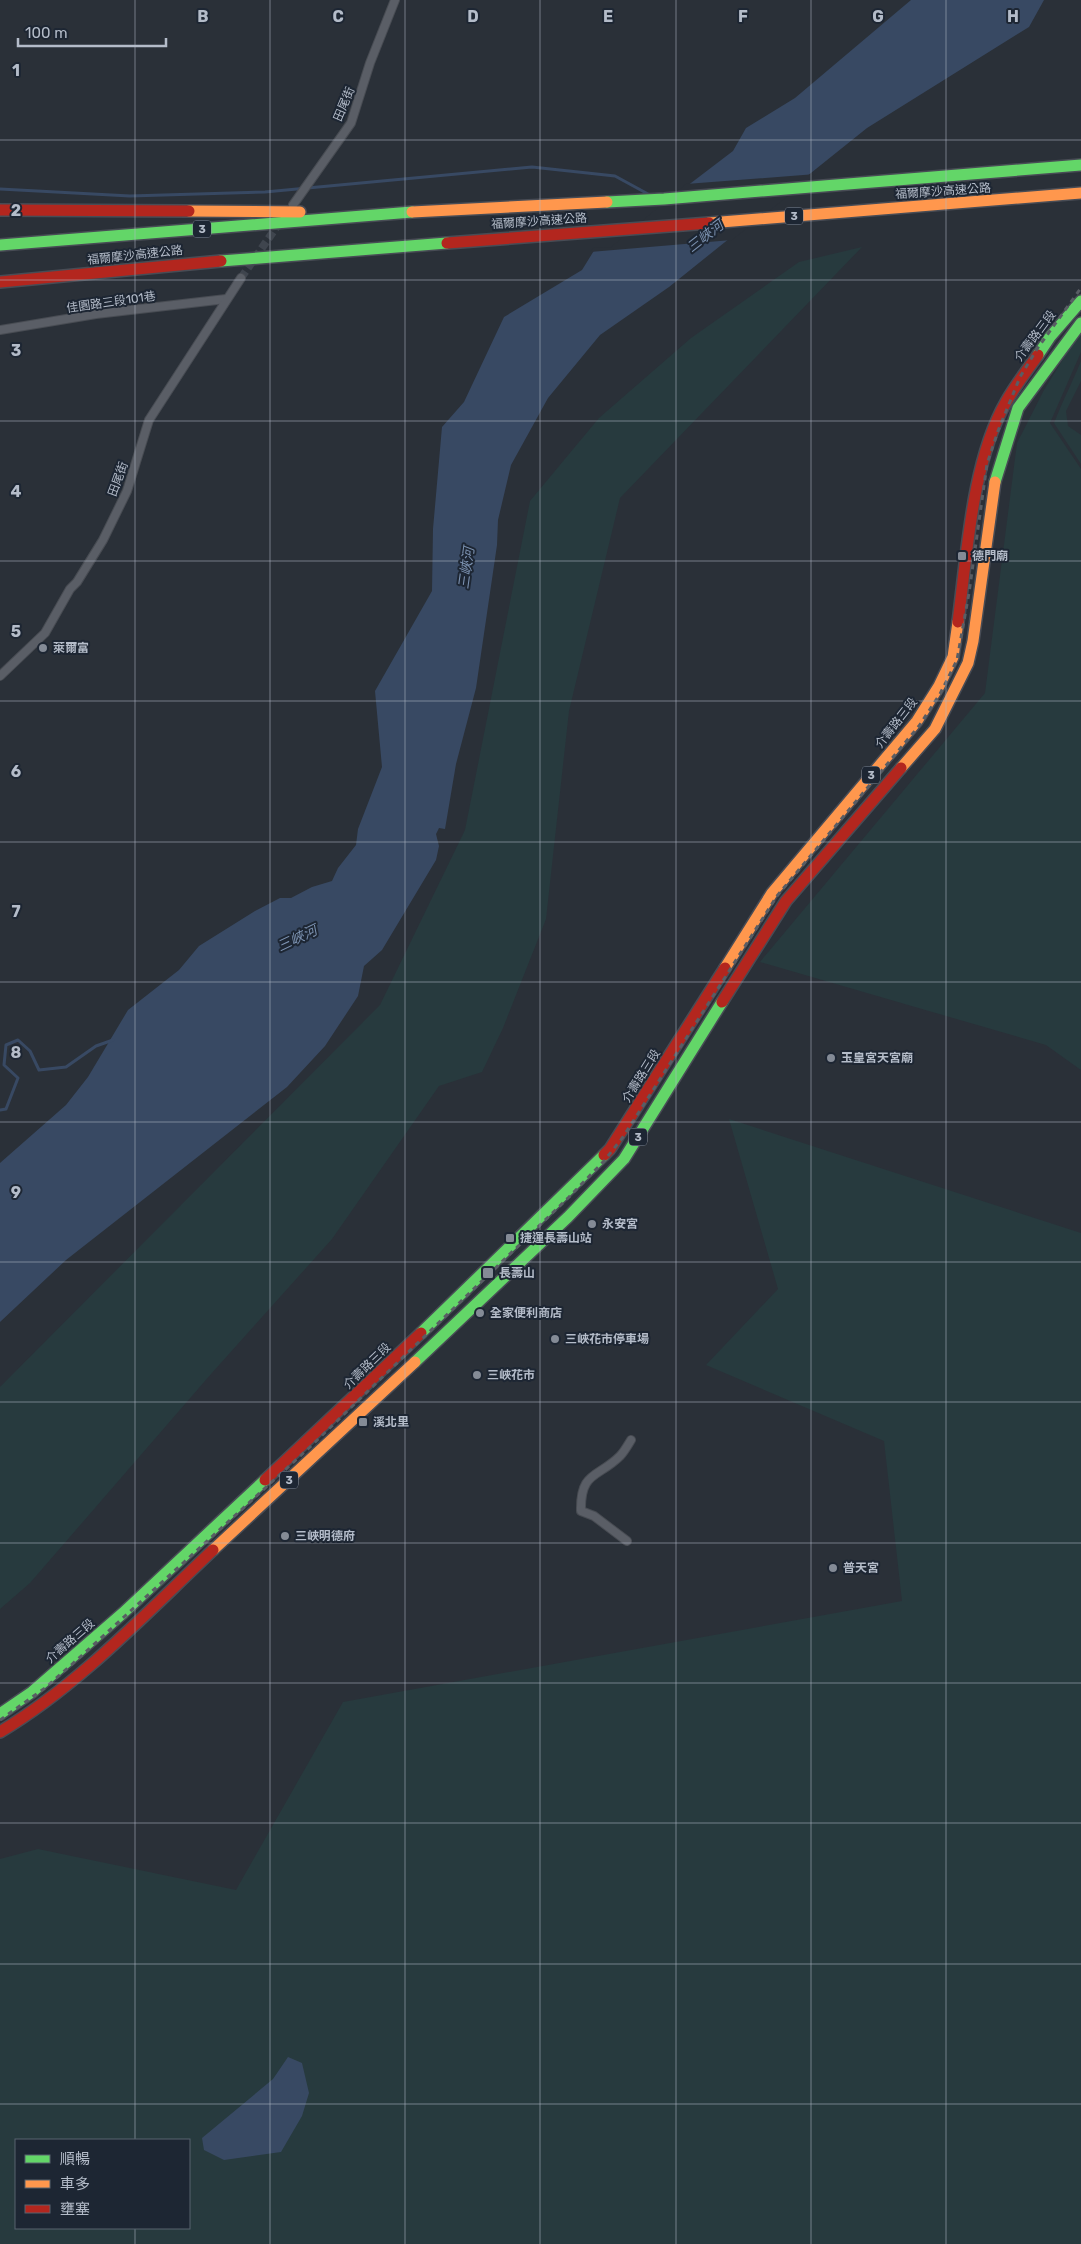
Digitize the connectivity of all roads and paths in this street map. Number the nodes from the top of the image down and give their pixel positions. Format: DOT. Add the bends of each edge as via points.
graph roads {
  1 [pos="395,0"];
  2 [pos="1081,165"];
  3 [pos="1081,193"];
  4 [pos="293,204"];
  5 [pos="0,210"];
  6 [pos="46,210"];
  7 [pos="404,212"];
  8 [pos="0,214"];
  9 [pos="0,245"];
  10 [pos="241,278"];
  11 [pos="34,280"];
  12 [pos="0,282"];
  13 [pos="0,286"];
  14 [pos="226,299"];
  15 [pos="1081,301"];
  16 [pos="1081,322"];
  17 [pos="0,330"];
  18 [pos="0,676"];
  19 [pos="631,1440"];
  20 [pos="627,1541"];
  21 [pos="0,1714"];
  22 [pos="0,1732"];
  1 -- 4 [label="street, 田尾街" via="351,123"];
  2 -- 7 [label="main road, 福爾摩沙高速公路 / 3" via="664,199"];
  3 -- 11 [label="main road, 福爾摩沙高速公路 / 3" via="506,237"];
  5 -- 6 [label="main road"];
  6 -- 7 [label="main road"];
  6 -- 8 [label="main road"];
  7 -- 9 [label="main road, 福爾摩沙高速公路 / 3"];
  10 -- 14 [label="street, 田尾街"];
  11 -- 12 [label="main road, 福爾摩沙高速公路 / 3"];
  11 -- 13 [label="main road"];
  14 -- 17 [label="street, 佳園路三段101巷"];
  14 -- 18 [label="street, 田尾街" via="149,420 127,491 103,540 45,633"];
  15 -- 21 [label="main road, 介壽路三段 / 3" via="1050,337 1005,403 988,444 976,494 952,658 939,686 917,721 772,893 610,1149 370,1382 123,1613 32,1692"];
  16 -- 22 [label="main road, 3" via="1018,408 994,488 970,656 934,729 786,902 624,1159 465,1316 74,1680 35,1711"];
  19 -- 20 [label="street" via="620,1456 588,1478 581,1499 581,1510"];
}
